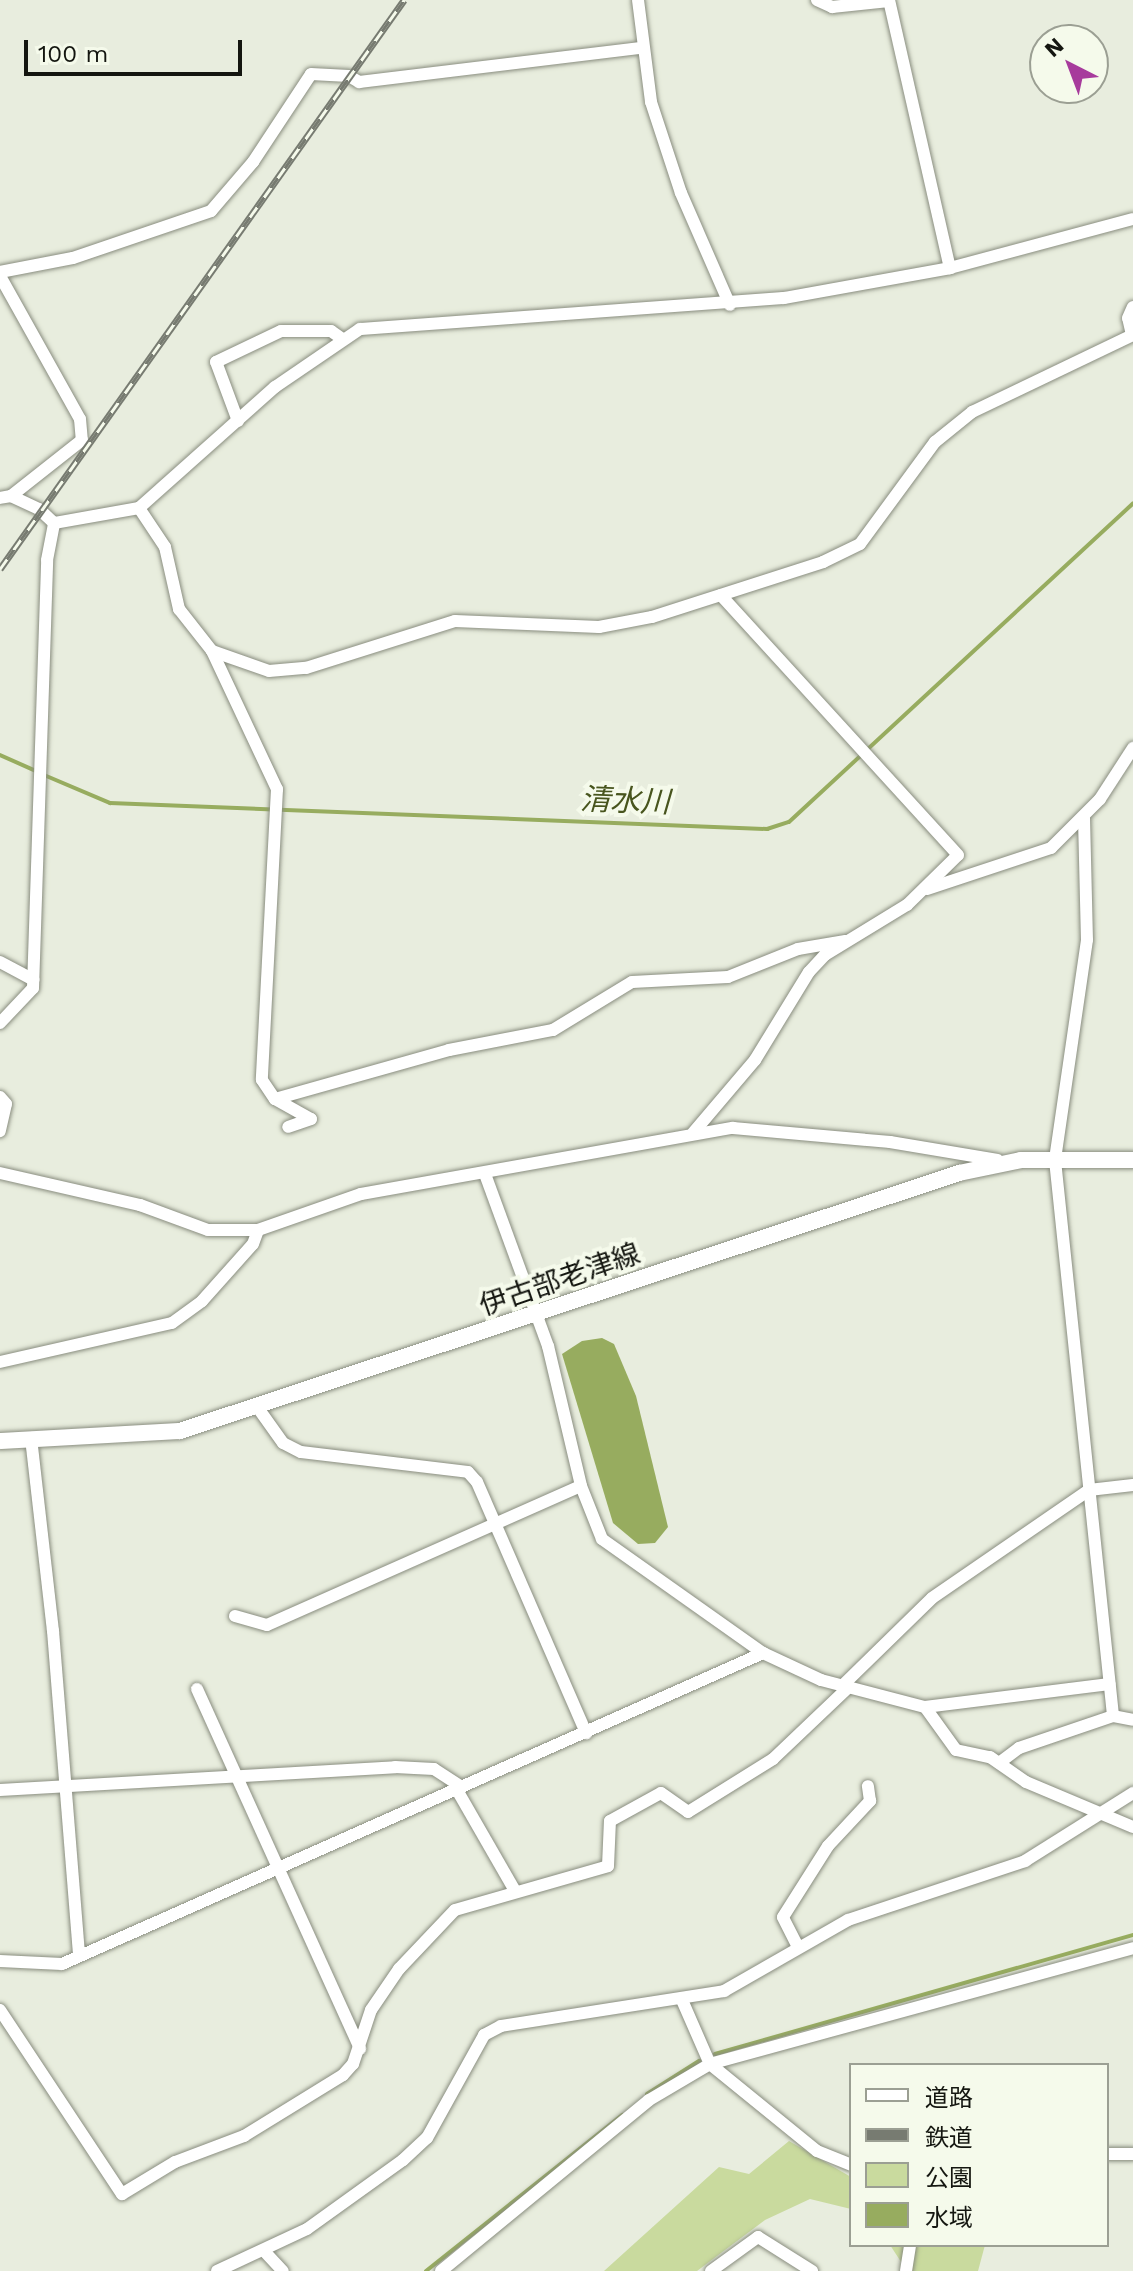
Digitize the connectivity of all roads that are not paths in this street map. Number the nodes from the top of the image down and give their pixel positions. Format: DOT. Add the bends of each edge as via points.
graph roads {
  1 [pos="638,0"];
  2 [pos="817,0"];
  3 [pos="889,0"];
  4 [pos="641,48"];
  5 [pos="1133,219"];
  6 [pos="950,268"];
  7 [pos="0,274"];
  8 [pos="730,305"];
  9 [pos="1133,307"];
  10 [pos="1133,335"];
  11 [pos="341,338"];
  12 [pos="238,421"];
  13 [pos="6,497"];
  14 [pos="139,508"];
  15 [pos="54,523"];
  16 [pos="721,595"];
  17 [pos="212,651"];
  18 [pos="1133,748"];
  19 [pos="1084,818"];
  20 [pos="924,890"];
  21 [pos="848,941"];
  22 [pos="0,962"];
  23 [pos="34,980"];
  24 [pos="0,1023"];
  25 [pos="0,1097"];
  26 [pos="275,1099"];
  27 [pos="288,1127"];
  28 [pos="0,1131"];
  29 [pos="693,1133"];
  30 [pos="1021,1160"];
  31 [pos="1055,1160"];
  32 [pos="1133,1160"];
  33 [pos="0,1173"];
  34 [pos="485,1174"];
  35 [pos="258,1230"];
  36 [pos="536,1316"];
  37 [pos="0,1362"];
  38 [pos="258,1408"];
  39 [pos="31,1438"];
  40 [pos="0,1441"];
  41 [pos="1133,1485"];
  42 [pos="581,1486"];
  43 [pos="1089,1490"];
  44 [pos="496,1525"];
  45 [pos="235,1616"];
  46 [pos="763,1653"];
  47 [pos="1110,1684"];
  48 [pos="846,1686"];
  49 [pos="197,1689"];
  50 [pos="925,1707"];
  51 [pos="1113,1716"];
  52 [pos="1133,1720"];
  53 [pos="586,1733"];
  54 [pos="999,1763"];
  55 [pos="237,1775"];
  56 [pos="64,1785"];
  57 [pos="868,1786"];
  58 [pos="459,1789"];
  59 [pos="0,1790"];
  60 [pos="1133,1793"];
  61 [pos="1100,1815"];
  62 [pos="1133,1827"];
  63 [pos="277,1869"];
  64 [pos="515,1891"];
  65 [pos="797,1945"];
  66 [pos="1133,1948"];
  67 [pos="79,1956"];
  68 [pos="0,1961"];
  69 [pos="682,2000"];
  70 [pos="0,2010"];
  71 [pos="360,2049"];
  72 [pos="710,2064"];
  73 [pos="1109,2154"];
  74 [pos="1133,2154"];
  75 [pos="849,2166"];
  76 [pos="910,2247"];
  77 [pos="265,2252"];
  78 [pos="217,2271"];
  79 [pos="283,2271"];
  80 [pos="441,2271"];
  81 [pos="711,2271"];
  82 [pos="812,2271"];
  83 [pos="906,2271"];
  1 -- 4 [label="street"];
  2 -- 3 [label="street" via="832,7"];
  3 -- 6 [label="street"];
  4 -- 7 [label="street" via="359,82 349,76 311,74 253,162 211,211 73,258"];
  4 -- 8 [label="street" via="651,102 681,193"];
  5 -- 6 [label="street"];
  6 -- 8 [label="street"];
  7 -- 13 [label="street" via="80,419 82,440"];
  8 -- 11 [label="street" via="360,329"];
  9 -- 10 [label="street" via="1128,318"];
  10 -- 16 [label="street" via="972,412 935,442 860,544 823,562"];
  11 -- 12 [label="street"];
  11 -- 12 [label="street" via="331,331 281,331 216,362"];
  12 -- 14 [label="street"];
  13 -- 15 [label="street" via="39,509"];
  14 -- 15 [label="street"];
  14 -- 17 [label="street" via="165,547 179,609"];
  15 -- 23 [label="street" via="47,560"];
  16 -- 17 [label="street" via="599,627 455,621 306,668 269,671"];
  16 -- 20 [label="street" via="956,847 955,861"];
  17 -- 26 [label="street" via="277,789 262,1080"];
  18 -- 19 [label="street"];
  19 -- 20 [label="street" via="1051,848"];
  19 -- 31 [label="street" via="1087,940"];
  20 -- 21 [label="street"];
  21 -- 26 [label="street" via="798,949 728,977 632,982 553,1030 449,1050"];
  21 -- 29 [label="street" via="809,972 755,1060"];
  22 -- 23 [label="street"];
  23 -- 24 [label="street" via="33,988"];
  25 -- 28 [label="street" via="6,1104"];
  26 -- 27 [label="street" via="311,1119"];
  29 -- 30 [label="street" via="733,1128 890,1142 972,1159"];
  29 -- 34 [label="street"];
  30 -- 31 [label="main road, 伊古部老津線"];
  30 -- 36 [label="main road, 伊古部老津線" via="959,1173"];
  31 -- 32 [label="main road, 伊古部老津線"];
  31 -- 43 [label="street"];
  33 -- 35 [label="street" via="140,1205 208,1230"];
  34 -- 35 [label="street" via="361,1194"];
  34 -- 36 [label="street"];
  35 -- 37 [label="street" via="253,1244 202,1301 172,1323"];
  36 -- 38 [label="main road, 伊古部老津線"];
  36 -- 42 [label="street"];
  38 -- 39 [label="main road, 伊古部老津線" via="180,1431"];
  38 -- 44 [label="street" via="283,1443 301,1452 468,1472"];
  39 -- 40 [label="main road, 伊古部老津線"];
  39 -- 56 [label="street"];
  41 -- 43 [label="street"];
  42 -- 44 [label="street"];
  42 -- 46 [label="street" via="591,1521 623,1558"];
  43 -- 47 [label="street"];
  43 -- 48 [label="street" via="932,1598"];
  44 -- 45 [label="street" via="267,1625"];
  44 -- 53 [label="street"];
  46 -- 48 [label="street"];
  46 -- 53 [label="street"];
  47 -- 50 [label="street"];
  47 -- 51 [label="street"];
  48 -- 50 [label="street"];
  48 -- 64 [label="street" via="773,1759 688,1812 661,1793 650,1794 610,1821 608,1866"];
  49 -- 55 [label="street"];
  50 -- 54 [label="street" via="956,1750"];
  51 -- 52 [label="street"];
  51 -- 54 [label="street" via="1019,1748"];
  53 -- 58 [label="street"];
  54 -- 61 [label="street" via="1026,1782 1072,1797"];
  55 -- 56 [label="street"];
  55 -- 58 [label="street" via="434,1769"];
  55 -- 63 [label="street"];
  56 -- 59 [label="street"];
  56 -- 67 [label="street"];
  57 -- 65 [label="street" via="870,1801 828,1846 783,1917"];
  58 -- 63 [label="street"];
  58 -- 64 [label="street"];
  60 -- 61 [label="street"];
  61 -- 62 [label="street"];
  61 -- 65 [label="street" via="1025,1861 848,1920"];
  63 -- 67 [label="street"];
  63 -- 71 [label="street"];
  64 -- 71 [label="street" via="455,1910 399,1969 371,2010"];
  65 -- 69 [label="street" via="724,1991"];
  66 -- 72 [label="street"];
  67 -- 68 [label="street" via="62,1964"];
  69 -- 72 [label="street"];
  69 -- 77 [label="street" via="540,2019 484,2035 427,2138 307,2229"];
  70 -- 71 [label="street" via="122,2194 175,2162 244,2136 343,2075"];
  72 -- 75 [label="street" via="817,2151"];
  72 -- 80 [label="street" via="649,2100"];
  73 -- 74 [label="street"];
  76 -- 83 [label="street"];
  77 -- 78 [label="street"];
  77 -- 79 [label="street"];
  81 -- 82 [label="street" via="758,2237"];
}
